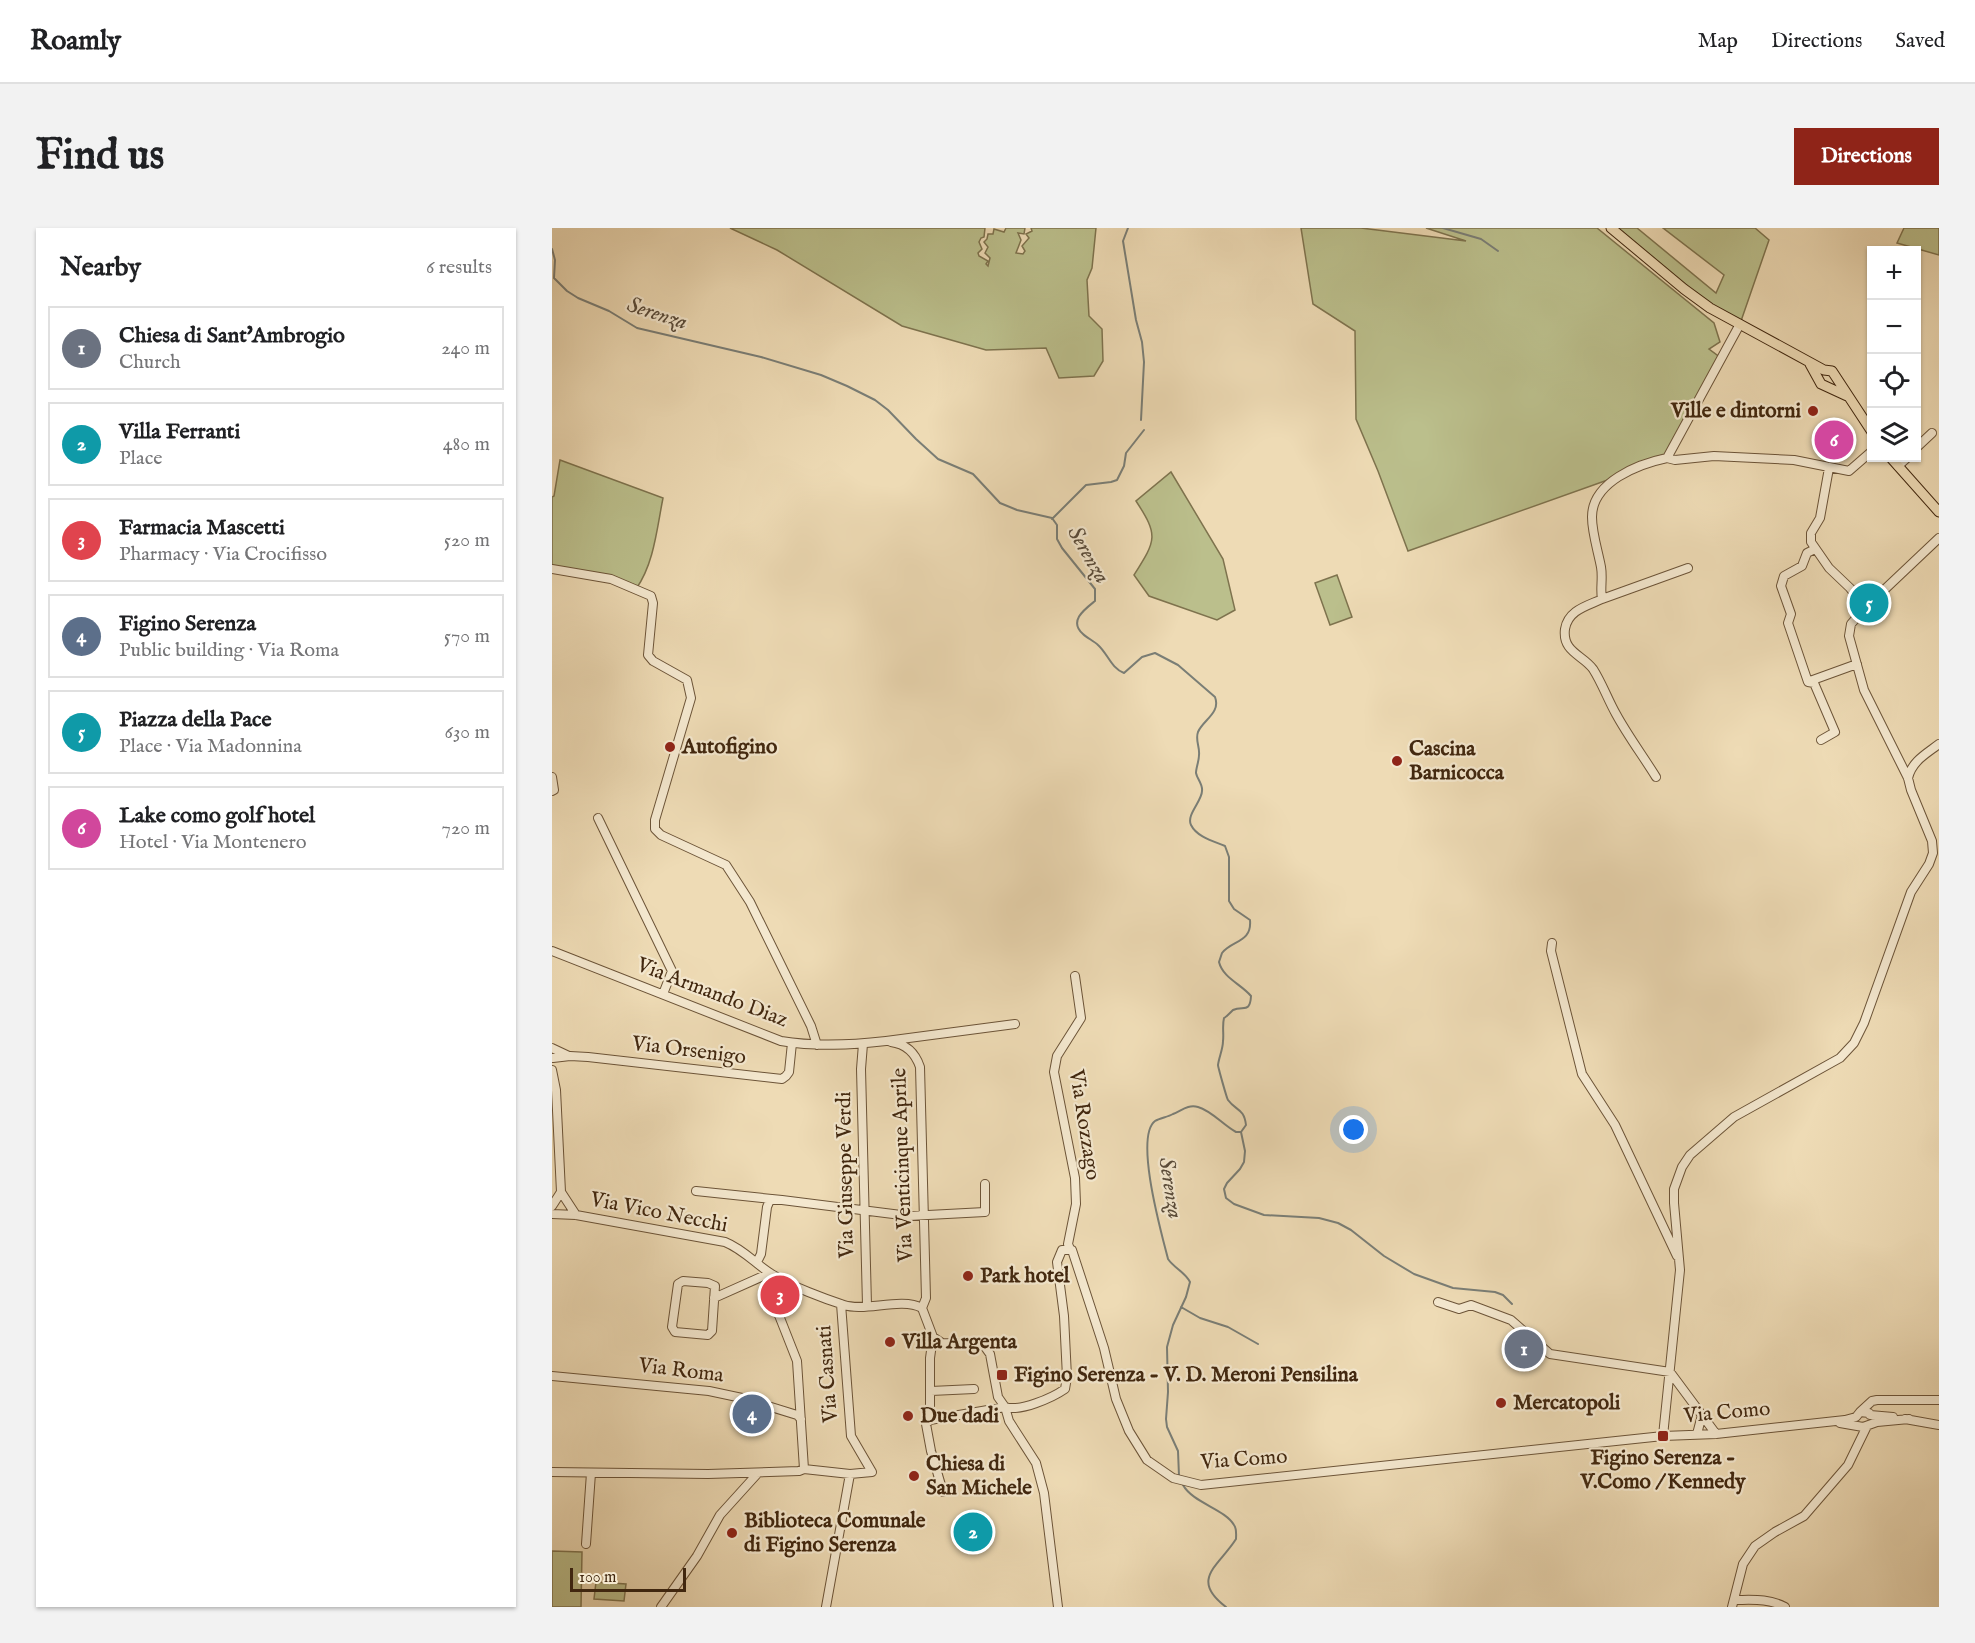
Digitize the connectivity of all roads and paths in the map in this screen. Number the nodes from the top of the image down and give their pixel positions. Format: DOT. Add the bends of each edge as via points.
graph roads {
  1 [pos="1611,228"];
  2 [pos="1740,324"];
  3 [pos="1821,374"];
  4 [pos="1836,378"];
  5 [pos="1828,387"];
  6 [pos="1849,397"];
  7 [pos="1867,424"];
  8 [pos="1932,434"];
  9 [pos="1921,444"];
  10 [pos="1867,455"];
  11 [pos="1666,458"];
  12 [pos="1894,462"];
  13 [pos="1902,462"];
  14 [pos="1898,466"];
  15 [pos="1829,468"];
  16 [pos="1939,512"];
  17 [pos="1939,538"];
  18 [pos="1813,545"];
  19 [pos="1688,568"];
  20 [pos="552,569"];
  21 [pos="1602,599"];
  22 [pos="1865,608"];
  23 [pos="1857,664"];
  24 [pos="1808,682"];
  25 [pos="1821,740"];
  26 [pos="1939,744"];
  27 [pos="552,777"];
  28 [pos="1656,777"];
  29 [pos="1908,777"];
  30 [pos="552,791"];
  31 [pos="598,818"];
  32 [pos="1552,944"];
  33 [pos="552,951"];
  34 [pos="1075,976"];
  35 [pos="663,994"];
  36 [pos="1015,1023"];
  37 [pos="918,1038"];
  38 [pos="885,1041"];
  39 [pos="792,1042"];
  40 [pos="863,1044"];
  41 [pos="817,1045"];
  42 [pos="552,1049"];
  43 [pos="570,1056"];
  44 [pos="552,1059"];
  45 [pos="920,1067"];
  46 [pos="552,1070"];
  47 [pos="554,1087"];
  48 [pos="985,1184"];
  49 [pos="696,1191"];
  50 [pos="561,1192"];
  51 [pos="770,1200"];
  52 [pos="552,1206"];
  53 [pos="864,1210"];
  54 [pos="552,1214"];
  55 [pos="576,1215"];
  56 [pos="924,1216"];
  57 [pos="1070,1249"];
  58 [pos="1679,1260"];
  59 [pos="757,1262"];
  60 [pos="770,1273"];
  61 [pos="714,1299"];
  62 [pos="1438,1302"];
  63 [pos="841,1304"];
  64 [pos="867,1305"];
  65 [pos="922,1308"];
  66 [pos="933,1337"];
  67 [pos="1670,1372"];
  68 [pos="552,1376"];
  69 [pos="974,1389"];
  70 [pos="930,1391"];
  71 [pos="1939,1400"];
  72 [pos="1005,1407"];
  73 [pos="1864,1413"];
  74 [pos="1702,1415"];
  75 [pos="801,1419"];
  76 [pos="1909,1419"];
  77 [pos="930,1420"];
  78 [pos="1828,1421"];
  79 [pos="1939,1425"];
  80 [pos="1864,1426"];
  81 [pos="1697,1434"];
  82 [pos="1716,1434"];
  83 [pos="1663,1436"];
  84 [pos="804,1469"];
  85 [pos="552,1472"];
  86 [pos="591,1473"];
  87 [pos="758,1473"];
  88 [pos="850,1474"];
  89 [pos="943,1492"];
  90 [pos="586,1544"];
  91 [pos="1733,1604"];
  92 [pos="661,1607"];
  93 [pos="826,1607"];
  94 [pos="1058,1607"];
  95 [pos="1785,1607"];
  1 -- 2 [label="main road" via="1684,289"];
  2 -- 3 [label="main road" via="1807,360"];
  2 -- 11 [label="street"];
  3 -- 4 [label="main road" via="1832,371"];
  3 -- 5 [label="main road" via="1821,384"];
  4 -- 5 [label="main road"];
  4 -- 6 [label="main road"];
  5 -- 6 [label="main road"];
  6 -- 7 [label="main road"];
  8 -- 9 [label="street"];
  10 -- 15 [label="street" via="1849,471"];
  11 -- 15 [label="street" via="1751,457 1794,460"];
  11 -- 21 [label="street" via="1616,477 1595,502 1592,517 1602,571"];
  12 -- 14 [label="main road"];
  13 -- 14 [label="street"];
  14 -- 16 [label="main road"];
  15 -- 18 [label="street" via="1820,518 1811,533"];
  17 -- 22 [label="street"];
  18 -- 22 [label="street"];
  18 -- 24 [label="street" via="1802,566 1784,576 1780,586"];
  19 -- 21 [label="street"];
  20 -- 41 [label="street" via="611,579 651,596 648,655 687,680 691,698 655,829 726,865 750,902"];
  21 -- 28 [label="street" via="1576,610 1568,620 1566,642 1592,667 1617,716"];
  22 -- 23 [label="street" via="1851,624 1849,636"];
  23 -- 24 [label="street"];
  23 -- 29 [label="street" via="1864,690"];
  24 -- 25 [label="street" via="1814,683 1834,732"];
  26 -- 29 [label="street" via="1910,768"];
  27 -- 30 [label="street"];
  29 -- 58 [label="street" via="1933,853 1911,892 1864,1023 1854,1043 1840,1058 1734,1117 1690,1155 1674,1189"];
  31 -- 35 [label="street" via="672,971"];
  32 -- 58 [label="street" via="1582,1074 1615,1125"];
  33 -- 35 [label="street, Via Armando Diaz"];
  34 -- 57 [label="street, Via Rozzago" via="1081,1018 1057,1056 1054,1072 1075,1178"];
  35 -- 39 [label="street, Via Armando Diaz"];
  36 -- 37 [label="street, Via Armando Diaz"];
  37 -- 38 [label="street, Via Armando Diaz"];
  37 -- 45 [label="street"];
  38 -- 40 [label="street, Via Armando Diaz"];
  38 -- 45 [label="street, Via Venticinque Aprile" via="913,1052"];
  39 -- 41 [label="street, Via Armando Diaz"];
  39 -- 43 [label="street, Via Orsenigo" via="789,1072 775,1079"];
  40 -- 41 [label="street, Via Armando Diaz"];
  40 -- 53 [label="street, Via Giuseppe Verdi"];
  42 -- 43 [label="street"];
  42 -- 44 [label="street"];
  43 -- 44 [label="street, Via Orsenigo"];
  45 -- 56 [label="street, Via Venticinque Aprile"];
  46 -- 47 [label="street"];
  47 -- 50 [label="street"];
  48 -- 56 [label="street" via="985,1212"];
  49 -- 51 [label="street"];
  50 -- 52 [label="street"];
  50 -- 55 [label="street"];
  51 -- 53 [label="street"];
  51 -- 59 [label="street"];
  53 -- 56 [label="street"];
  53 -- 64 [label="street, Via Giuseppe Verdi"];
  54 -- 55 [label="street, Via Vico Necchi"];
  55 -- 59 [label="street, Via Vico Necchi" via="725,1242"];
  56 -- 65 [label="street, Via Venticinque Aprile" via="926,1298"];
  57 -- 72 [label="street" via="1062,1250 1057,1262 1064,1316 1065,1389 1020,1408"];
  57 -- 83 [label="street, Via Como" via="1129,1431 1148,1460 1173,1478 1202,1485"];
  58 -- 67 [label="street"];
  59 -- 60 [label="street, Via Vico Necchi"];
  60 -- 61 [label="street"];
  60 -- 63 [label="street, Via Vico Necchi"];
  60 -- 75 [label="street" via="769,1290 797,1361"];
  61 -- 61 [label="street" via="712,1330 708,1335 675,1332 672,1327 678,1284 708,1283 715,1286"];
  62 -- 67 [label="street" via="1459,1309 1471,1305 1511,1320 1550,1354"];
  63 -- 64 [label="street, Via Vico Necchi"];
  63 -- 88 [label="street, Via Casnati" via="850,1436 872,1473"];
  64 -- 65 [label="street, Via Vico Necchi"];
  65 -- 66 [label="street"];
  66 -- 70 [label="street"];
  66 -- 72 [label="street" via="942,1342 985,1347 990,1354 998,1396"];
  67 -- 74 [label="street"];
  67 -- 83 [label="street"];
  68 -- 75 [label="street, Via Roma" via="709,1391"];
  69 -- 70 [label="street"];
  70 -- 77 [label="street"];
  71 -- 73 [label="street" via="1877,1400"];
  72 -- 77 [label="street"];
  72 -- 94 [label="street" via="1009,1421 1036,1463 1044,1493"];
  73 -- 76 [label="street, Via Como"];
  73 -- 78 [label="street, Via Como"];
  73 -- 80 [label="street"];
  73 -- 80 [label="street" via="1856,1423"];
  74 -- 81 [label="street"];
  74 -- 82 [label="street"];
  75 -- 84 [label="street"];
  76 -- 79 [label="street, Via Como"];
  76 -- 80 [label="street, Via Como"];
  77 -- 89 [label="street" via="926,1424"];
  78 -- 80 [label="street, Via Como"];
  78 -- 82 [label="street, Via Como"];
  80 -- 91 [label="street" via="1848,1465 1804,1516 1755,1546 1743,1564"];
  81 -- 82 [label="street, Via Como"];
  81 -- 83 [label="street, Via Como"];
  84 -- 87 [label="street"];
  84 -- 88 [label="street"];
  85 -- 86 [label="street"];
  86 -- 87 [label="street"];
  86 -- 90 [label="street"];
  87 -- 92 [label="street" via="720,1515"];
  88 -- 93 [label="street"];
  91 -- 95 [label="street" via="1759,1600"];
}
